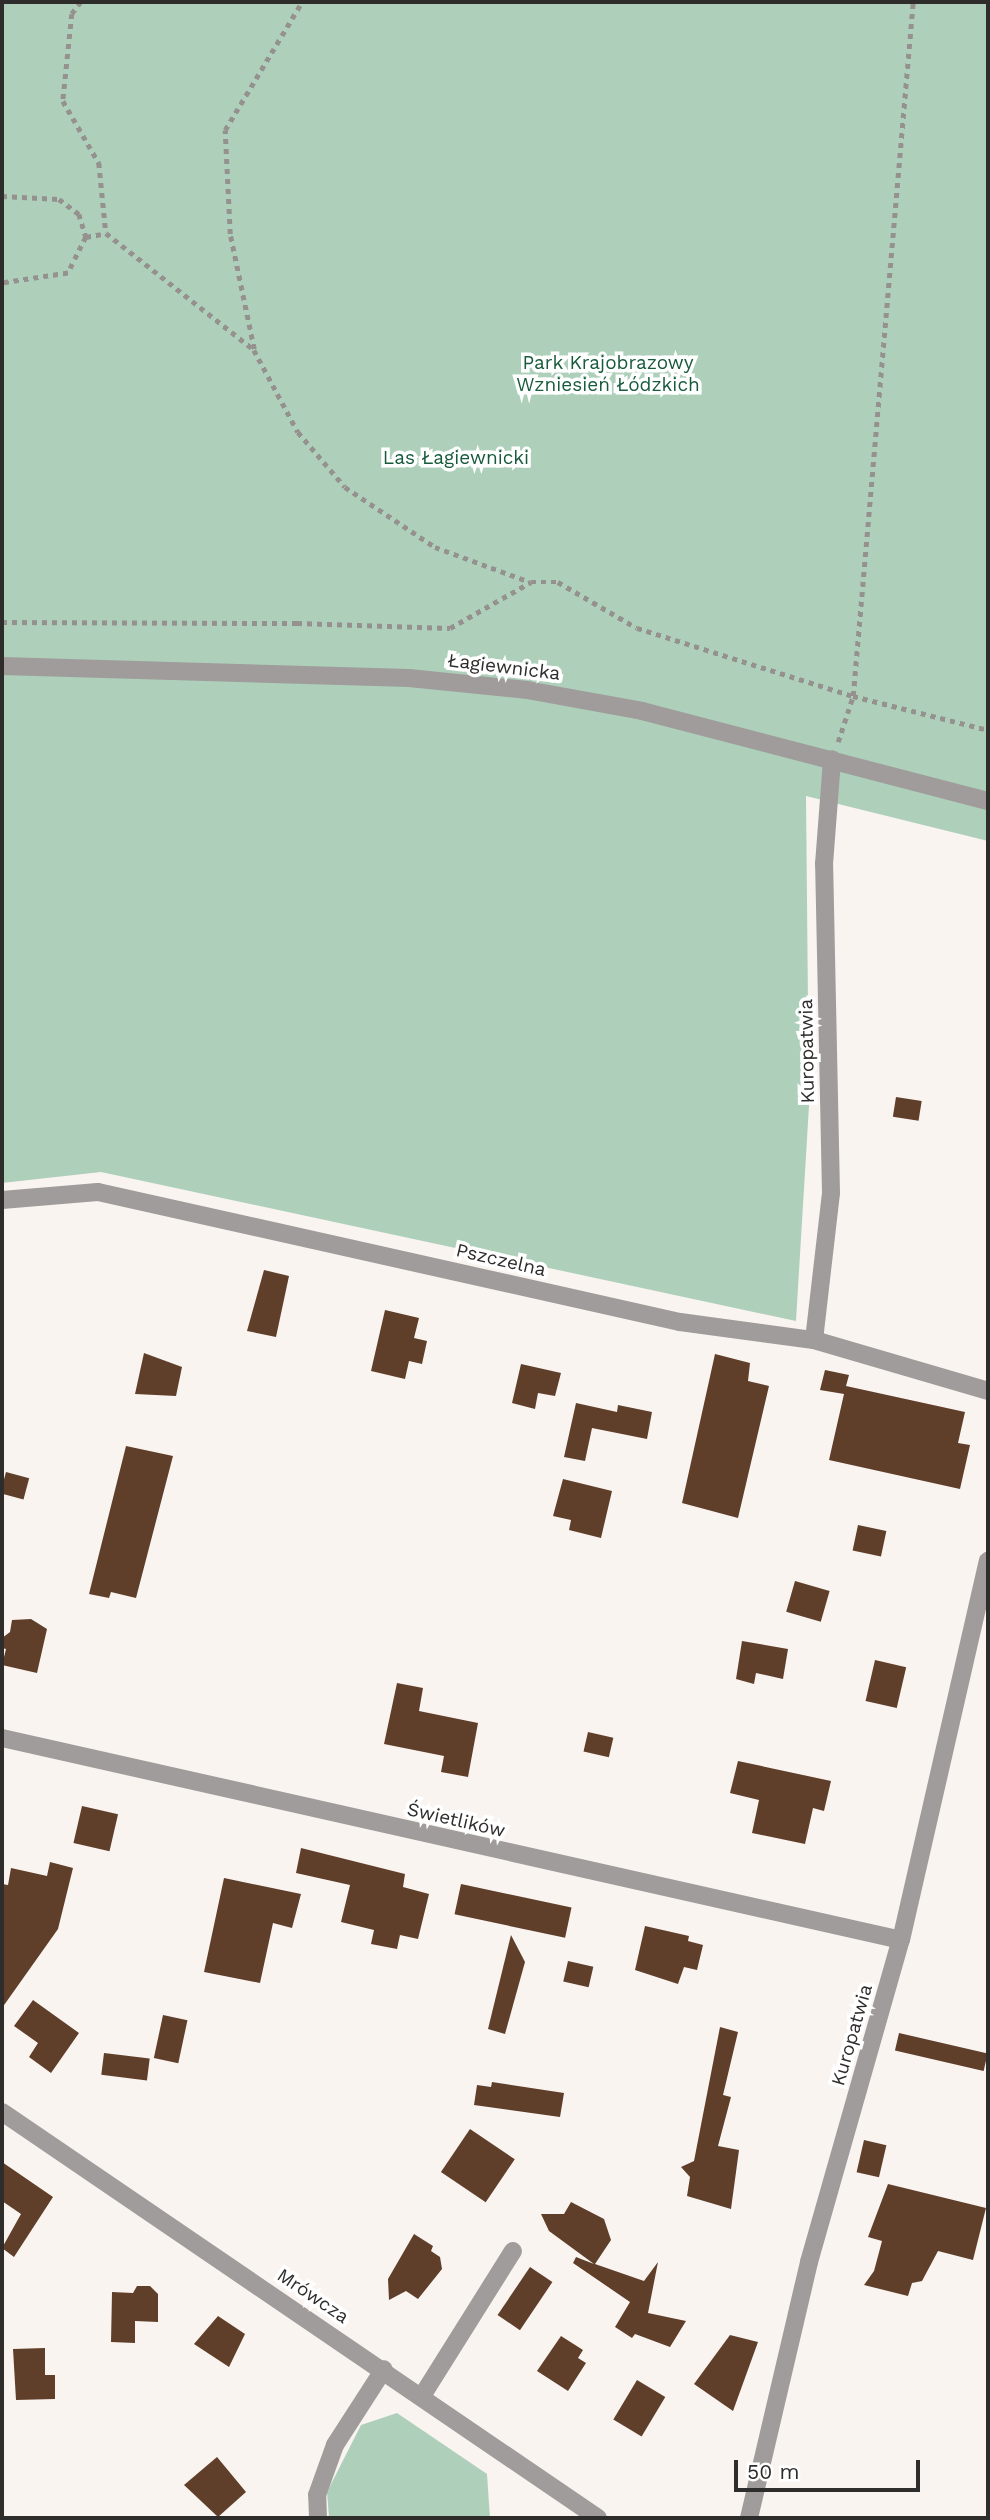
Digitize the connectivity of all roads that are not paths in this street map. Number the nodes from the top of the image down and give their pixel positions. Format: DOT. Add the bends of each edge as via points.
graph roads {
  1 [pos="2,666"];
  2 [pos="832,760"];
  3 [pos="988,801"];
  4 [pos="2,1200"];
  5 [pos="814,1340"];
  6 [pos="988,1391"];
  7 [pos="988,1561"];
  8 [pos="2,1738"];
  9 [pos="901,1940"];
  10 [pos="2,2112"];
  11 [pos="513,2251"];
  12 [pos="384,2369"];
  13 [pos="422,2396"];
  14 [pos="318,2518"];
  15 [pos="598,2518"];
  16 [pos="749,2518"];
  1 -- 2 [label="street, Łagiewnicka" via="468,683 642,711"];
  2 -- 3 [label="street, Łagiewnicka"];
  2 -- 5 [label="street, Kuropatwia" via="824,864 831,1193"];
  4 -- 5 [label="street, Pszczelna" via="99,1192 680,1322"];
  5 -- 6 [label="street, Pszczelna"];
  7 -- 9 [label="street, Kuropatwia"];
  8 -- 9 [label="street, Świetlików"];
  9 -- 16 [label="street, Kuropatwia" via="809,2262"];
  10 -- 12 [label="street, Mrówcza"];
  11 -- 13 [label="street"];
  12 -- 13 [label="street, Mrówcza"];
  12 -- 14 [label="street" via="335,2445 317,2495"];
  13 -- 15 [label="street, Mrówcza"];
}
